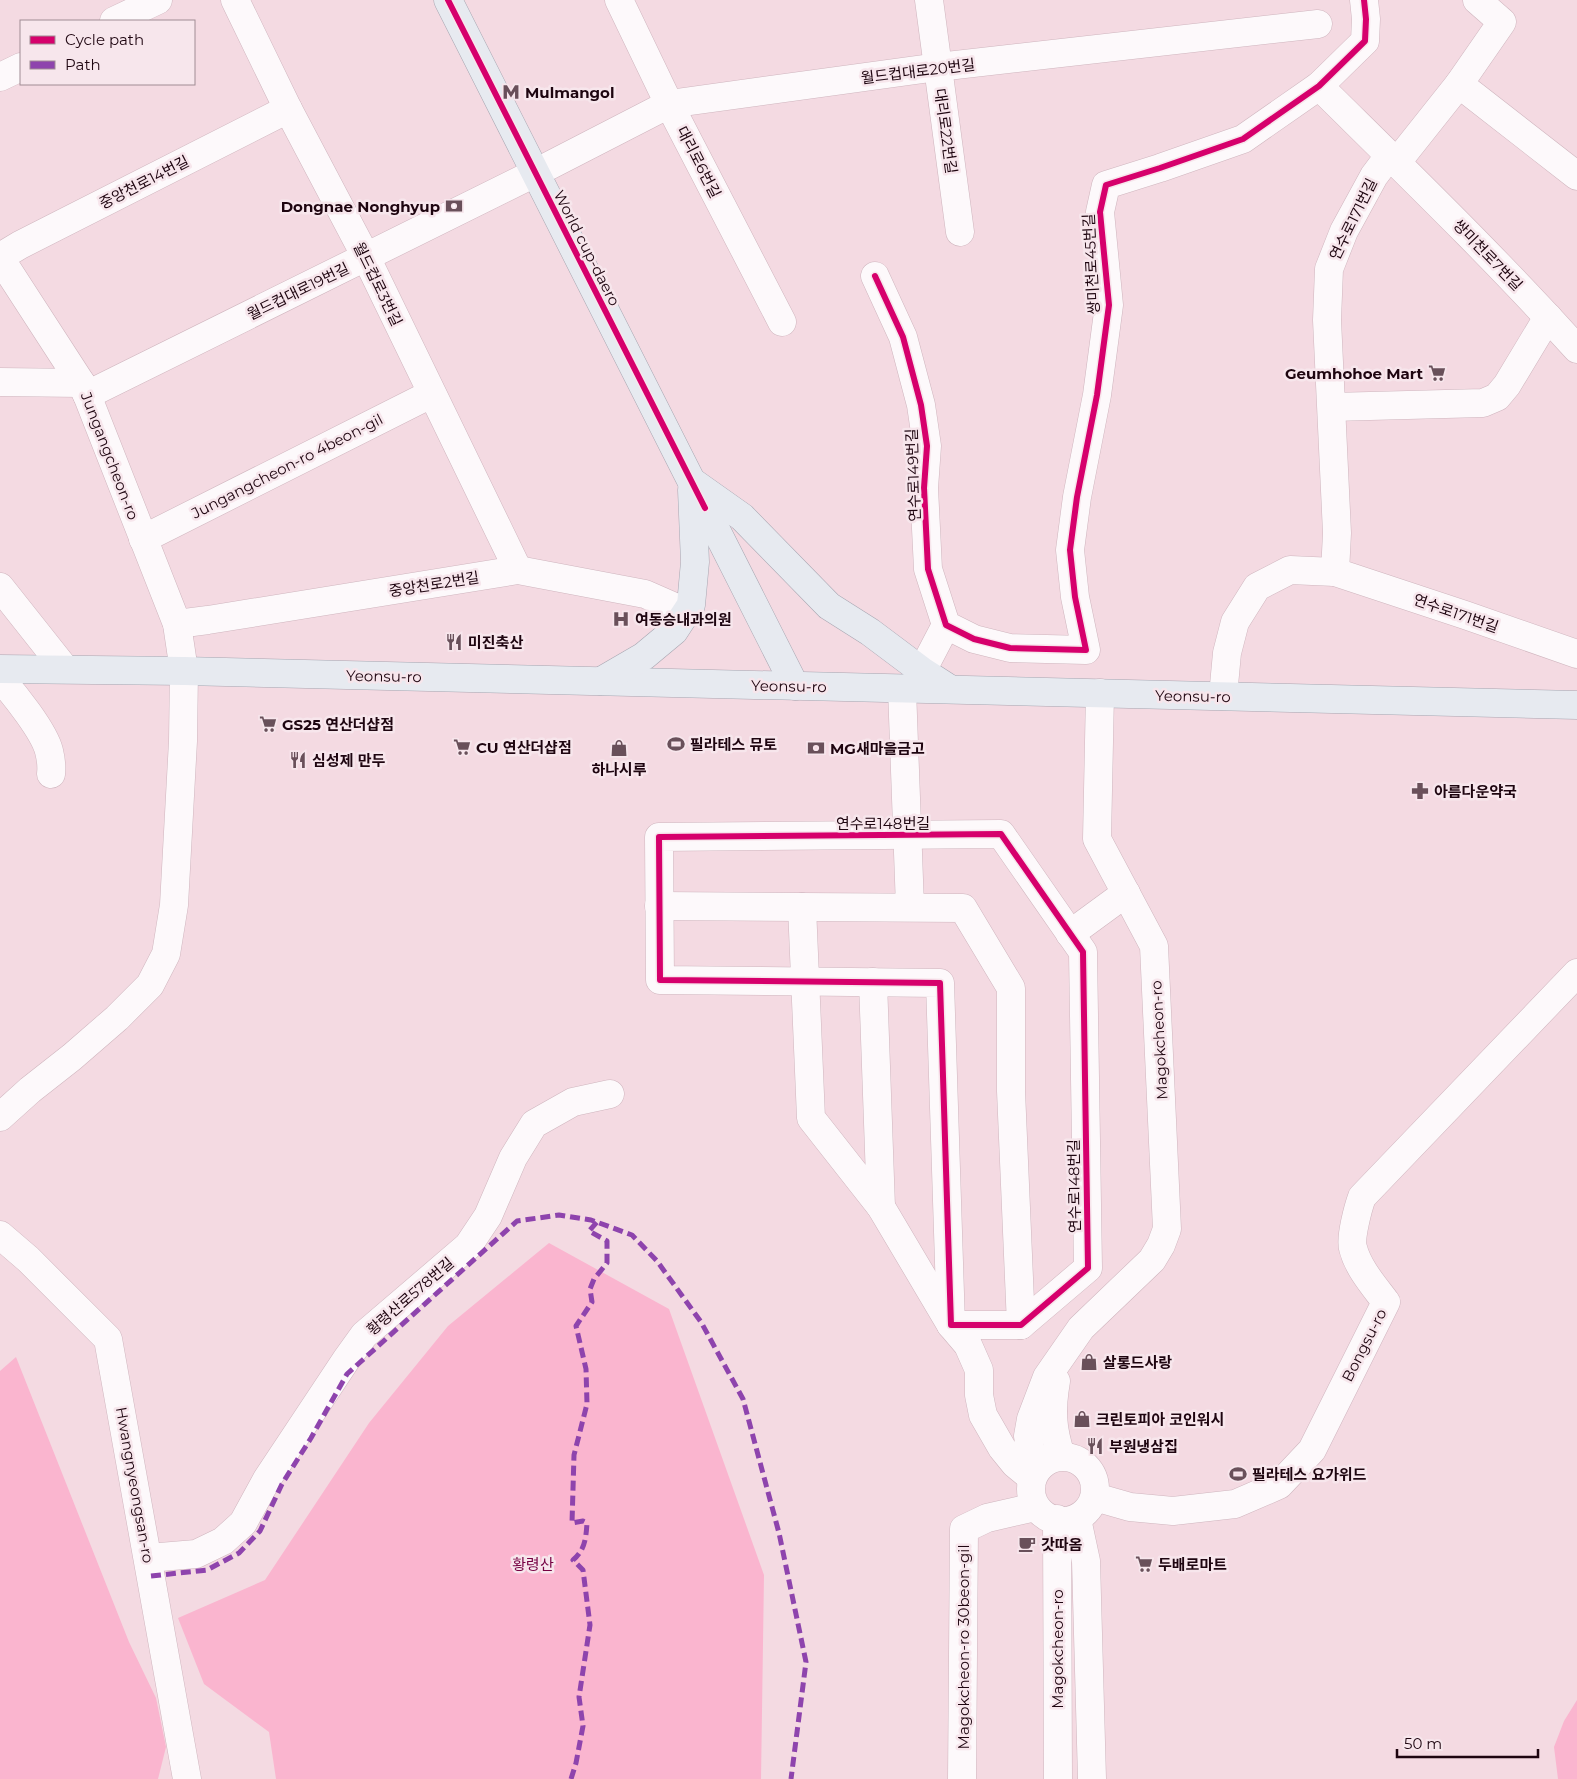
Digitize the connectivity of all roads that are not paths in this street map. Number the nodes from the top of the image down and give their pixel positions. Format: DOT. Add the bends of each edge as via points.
graph roads {
  1 [pos="158,0"];
  2 [pos="235,0"];
  3 [pos="448,0"];
  4 [pos="619,0"];
  5 [pos="929,0"];
  6 [pos="1364,0"];
  7 [pos="1477,0"];
  8 [pos="116,20"];
  9 [pos="1318,24"];
  10 [pos="20,67"];
  11 [pos="938,68"];
  12 [pos="0,77"];
  13 [pos="1459,84"];
  14 [pos="1318,86"];
  15 [pos="669,104"];
  16 [pos="288,109"];
  17 [pos="1393,159"];
  18 [pos="535,173"];
  19 [pos="1577,176"];
  20 [pos="960,232"];
  21 [pos="366,257"];
  22 [pos="0,258"];
  23 [pos="875,276"];
  24 [pos="1548,317"];
  25 [pos="782,322"];
  26 [pos="1577,349"];
  27 [pos="0,382"];
  28 [pos="84,389"];
  29 [pos="431,394"];
  30 [pos="1332,407"];
  31 [pos="691,481"];
  32 [pos="143,539"];
  33 [pos="518,570"];
  34 [pos="1335,572"];
  35 [pos="0,587"];
  36 [pos="686,612"];
  37 [pos="177,624"];
  38 [pos="946,624"];
  39 [pos="1577,654"];
  40 [pos="0,669"];
  41 [pos="65,669"];
  42 [pos="184,671"];
  43 [pos="0,678"];
  44 [pos="912,680"];
  45 [pos="600,681"];
  46 [pos="795,686"];
  47 [pos="1100,694"];
  48 [pos="1223,696"];
  49 [pos="1577,705"];
  50 [pos="51,774"];
  51 [pos="907,835"];
  52 [pos="1126,893"];
  53 [pos="659,906"];
  54 [pos="802,907"];
  55 [pos="910,907"];
  56 [pos="1070,934"];
  57 [pos="1577,973"];
  58 [pos="805,982"];
  59 [pos="873,982"];
  60 [pos="610,1094"];
  61 [pos="0,1117"];
  62 [pos="881,1207"];
  63 [pos="0,1235"];
  64 [pos="1088,1268"];
  65 [pos="1117,1292"];
  66 [pos="1021,1325"];
  67 [pos="951,1326"];
  68 [pos="1059,1360"];
  69 [pos="1061,1456"];
  70 [pos="1034,1473"];
  71 [pos="1096,1497"];
  72 [pos="1056,1515"];
  73 [pos="148,1558"];
  74 [pos="187,1779"];
  75 [pos="962,1779"];
  76 [pos="1058,1779"];
  77 [pos="1092,1779"];
  1 -- 8 [label="street"];
  2 -- 16 [label="street, 월드컵로3번길"];
  3 -- 18 [label="main road, World cup-daero"];
  4 -- 15 [label="street, 대리로6번길"];
  5 -- 11 [label="street, 대리로22번길"];
  6 -- 14 [label="street, 쌍미천로45번길" via="1365,40"];
  7 -- 13 [label="street" via="1502,22"];
  9 -- 11 [label="street, 월드컵대로20번길"];
  10 -- 12 [label="street"];
  11 -- 15 [label="street, 월드컵대로20번길"];
  11 -- 20 [label="street, 대리로22번길"];
  13 -- 17 [label="street"];
  13 -- 19 [label="street"];
  14 -- 17 [label="street, 쌍미천로7번길"];
  14 -- 38 [label="street, 쌍미천로45번길" via="1243,139 1106,185 1100,212 1108,305 1097,395 1070,550 1086,650 1010,648 974,639"];
  15 -- 18 [label="street, 월드컵대로20번길"];
  15 -- 25 [label="street, 대리로6번길"];
  16 -- 21 [label="street, 월드컵로3번길"];
  16 -- 22 [label="street, 중앙천로14번길"];
  17 -- 24 [label="street, 쌍미천로7번길"];
  17 -- 30 [label="street, 연수로171번길" via="1374,176 1344,231 1329,269 1327,320"];
  18 -- 21 [label="street, 월드컵대로19번길"];
  18 -- 31 [label="main road, World cup-daero"];
  21 -- 28 [label="street, 월드컵대로19번길"];
  21 -- 29 [label="street, 월드컵로3번길"];
  22 -- 28 [label="street, Jungangcheon-ro"];
  23 -- 38 [label="street, 연수로149번길" via="903,337 921,405 927,446 924,488 928,569"];
  24 -- 26 [label="street, 쌍미천로7번길"];
  24 -- 30 [label="street" via="1507,385 1497,397 1483,403"];
  27 -- 28 [label="street"];
  28 -- 32 [label="street, Jungangcheon-ro"];
  29 -- 32 [label="street, Jungangcheon-ro 4beon-gil"];
  29 -- 33 [label="street, 월드컵로3번길"];
  30 -- 34 [label="street, 연수로171번길" via="1337,533"];
  31 -- 36 [label="main road" via="695,575 691,605"];
  31 -- 44 [label="main road" via="742,517 829,606 870,632"];
  31 -- 46 [label="main road, World cup-daero"];
  32 -- 37 [label="street, Jungangcheon-ro"];
  33 -- 36 [label="street, 중앙천로2번길" via="645,594"];
  33 -- 37 [label="street, 중앙천로2번길"];
  34 -- 39 [label="street, 연수로171번길"];
  34 -- 48 [label="street, 연수로171번길" via="1290,570 1258,587 1235,622 1227,653"];
  35 -- 41 [label="street"];
  36 -- 45 [label="main road" via="674,631 644,656"];
  37 -- 42 [label="street, Jungangcheon-ro"];
  38 -- 44 [label="street"];
  40 -- 41 [label="main road, Yeonsu-ro"];
  41 -- 42 [label="main road, Yeonsu-ro"];
  42 -- 45 [label="main road, Yeonsu-ro"];
  42 -- 61 [label="street, Jungangcheon-ro" via="174,905 166,954 150,985 117,1018"];
  43 -- 50 [label="street" via="17,698 49,749"];
  44 -- 46 [label="main road, Yeonsu-ro"];
  44 -- 47 [label="main road, Yeonsu-ro" via="951,690"];
  44 -- 51 [label="street, 연수로148번길"];
  45 -- 46 [label="main road, Yeonsu-ro"];
  47 -- 48 [label="main road, Yeonsu-ro"];
  47 -- 52 [label="street, Magokcheon-ro" via="1097,839"];
  48 -- 49 [label="main road, Yeonsu-ro"];
  51 -- 53 [label="street, 연수로148번길" via="659,837"];
  51 -- 55 [label="street, 연수로148번길"];
  51 -- 56 [label="street, 연수로148번길" via="1001,834"];
  52 -- 56 [label="street"];
  52 -- 65 [label="street, Magokcheon-ro" via="1154,946 1167,1229 1152,1260"];
  53 -- 54 [label="street"];
  53 -- 58 [label="street, 연수로148번길" via="660,980"];
  54 -- 55 [label="street"];
  54 -- 58 [label="street"];
  55 -- 66 [label="street" via="963,908 1011,988 1011,1091"];
  56 -- 64 [label="street, 연수로148번길" via="1083,952"];
  57 -- 71 [label="street, Bongsu-ro" via="1362,1197 1352,1246 1363,1271 1386,1302 1312,1450 1279,1485 1235,1504 1173,1511 1130,1507"];
  58 -- 59 [label="street, 연수로148번길"];
  58 -- 62 [label="street" via="811,1118"];
  59 -- 62 [label="street"];
  59 -- 67 [label="street, 연수로148번길" via="940,983"];
  60 -- 73 [label="street, 황령산로578번길" via="573,1102 534,1124 513,1158 488,1216 468,1246 364,1335 267,1479 243,1523 223,1541 196,1554"];
  62 -- 67 [label="street"];
  63 -- 73 [label="street, Hwangnyeongsan-ro" via="108,1339"];
  64 -- 65 [label="street"];
  64 -- 66 [label="street"];
  65 -- 68 [label="street, Magokcheon-ro" via="1081,1328"];
  66 -- 67 [label="street"];
  67 -- 70 [label="street" via="968,1345 978,1370 982,1415 1015,1464"];
  68 -- 69 [label="street, Magokcheon-ro" via="1052,1420"];
  68 -- 70 [label="street, Magokcheon-ro" via="1047,1377 1031,1419 1028,1436"];
  69 -- 70 [label="street" via="1048,1460"];
  69 -- 71 [label="street" via="1076,1459 1088,1468 1095,1482"];
  70 -- 72 [label="street, Magokcheon-ro" via="1030,1493"];
  71 -- 72 [label="street" via="1089,1510"];
  72 -- 75 [label="street, Magokcheon-ro 30beon-gil" via="987,1518 964,1529"];
  72 -- 76 [label="street, Magokcheon-ro"];
  72 -- 77 [label="street" via="1086,1561"];
  73 -- 74 [label="street, Hwangnyeongsan-ro"];
}
